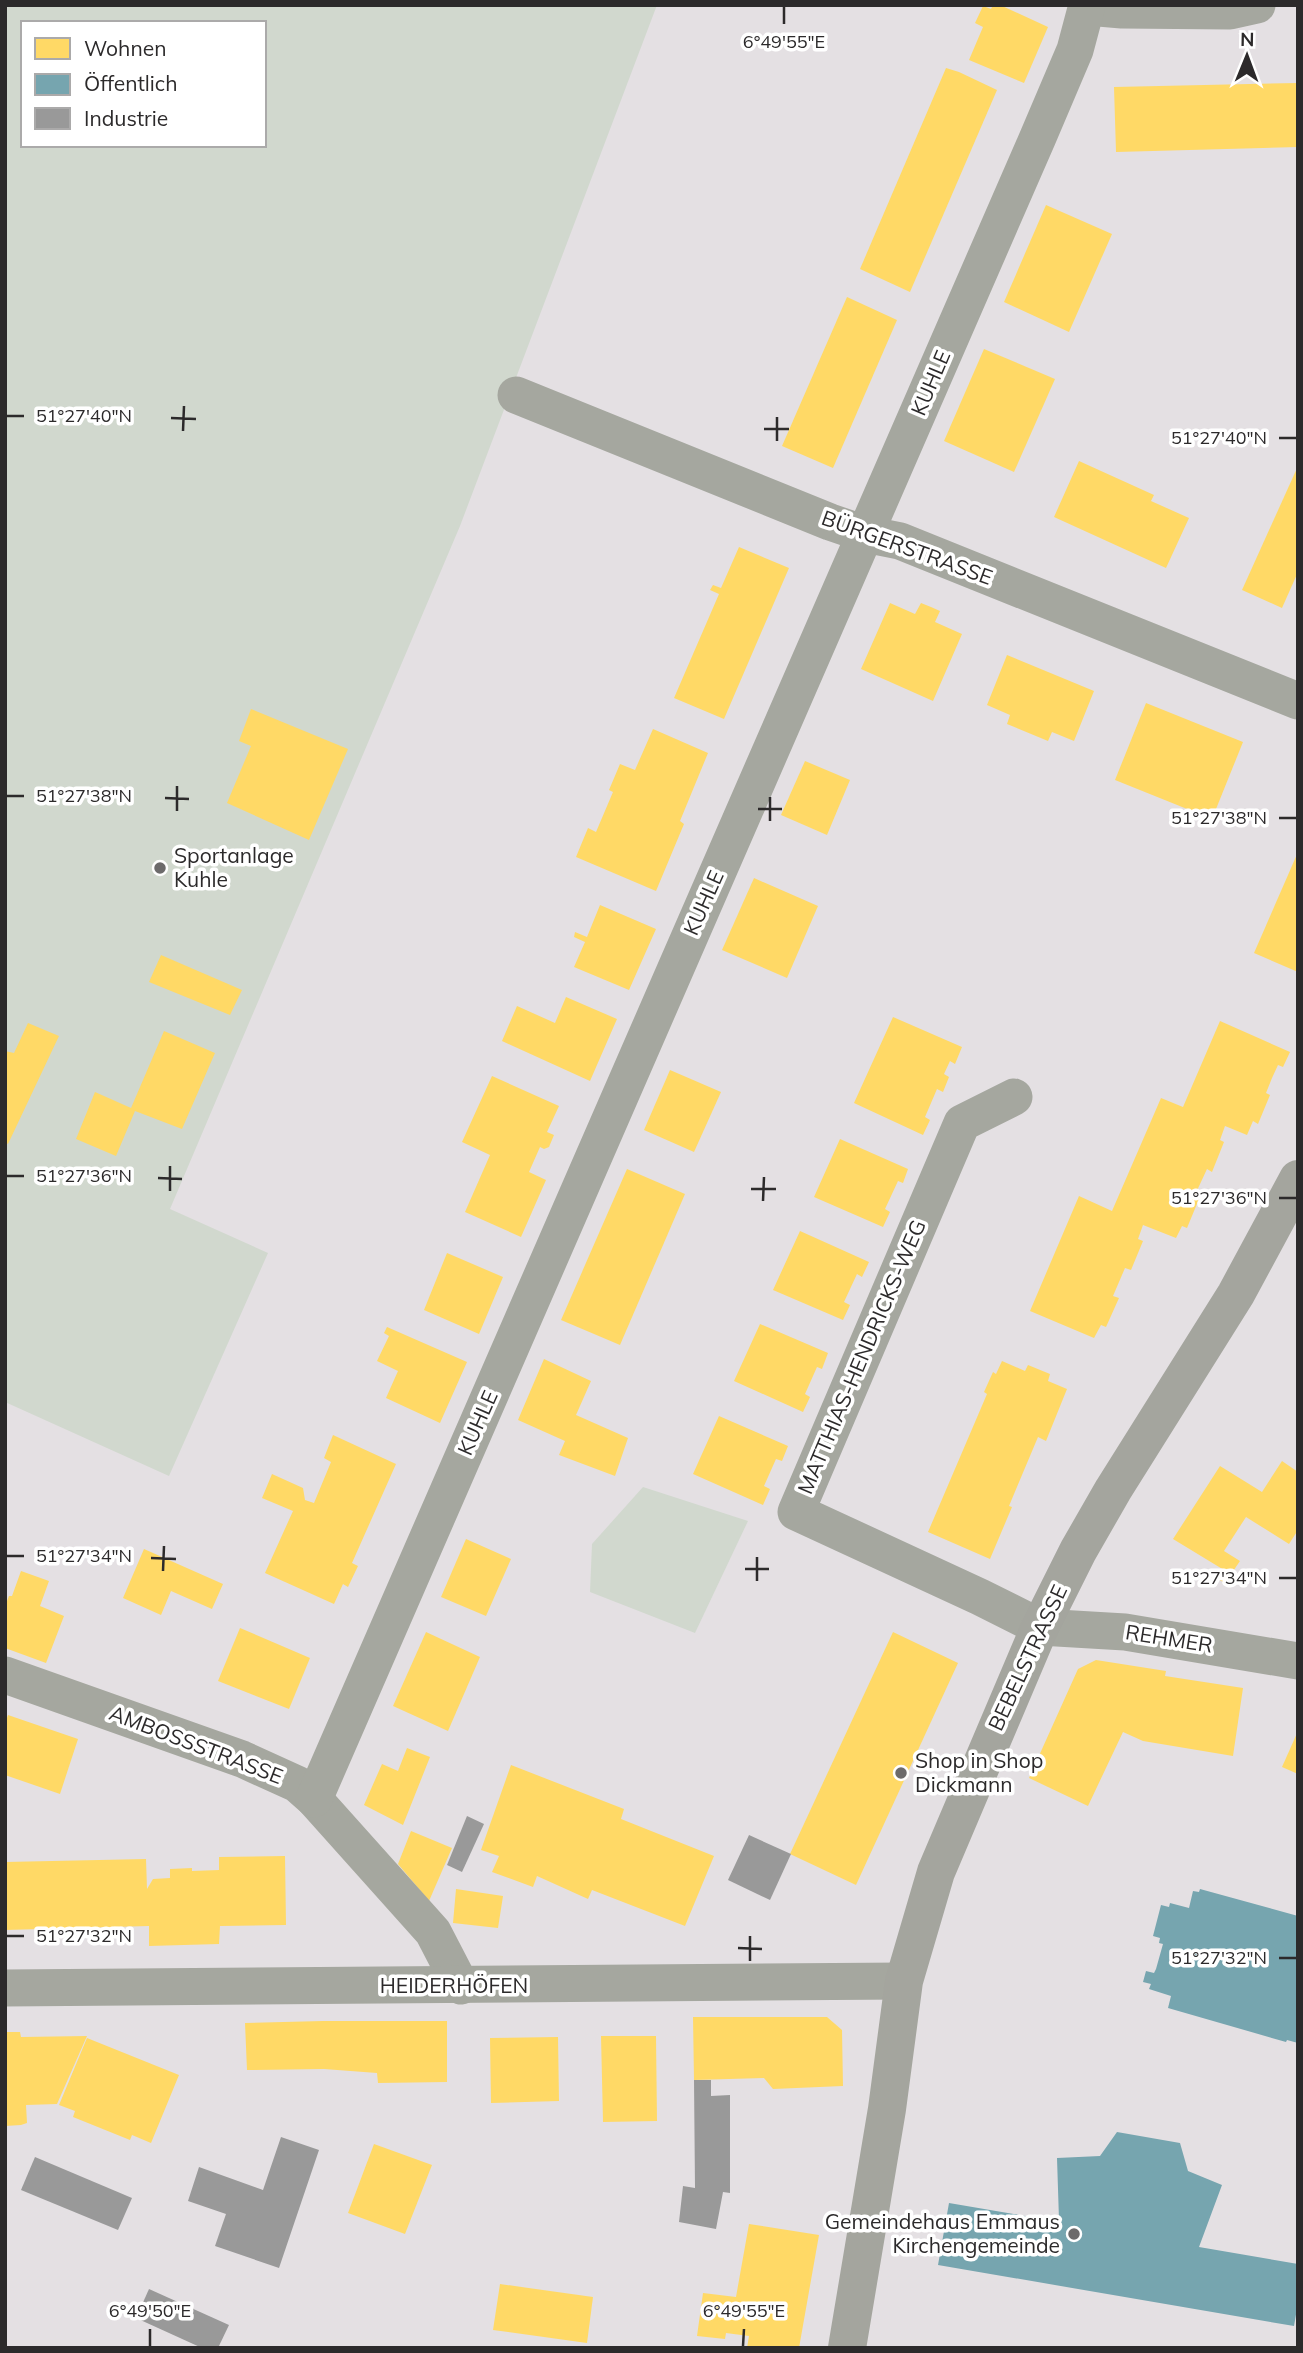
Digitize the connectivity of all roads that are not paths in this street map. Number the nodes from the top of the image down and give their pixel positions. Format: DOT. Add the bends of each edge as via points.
graph roads {
  1 [pos="1257,5"];
  2 [pos="1087,6"];
  3 [pos="516,395"];
  4 [pos="865,534"];
  5 [pos="1298,701"];
  6 [pos="1014,1097"];
  7 [pos="1298,1179"];
  8 [pos="1040,1627"];
  9 [pos="1298,1661"];
  10 [pos="5,1675"];
  11 [pos="314,1799"];
  12 [pos="904,1981"];
  13 [pos="461,1986"];
  14 [pos="5,1988"];
  15 [pos="847,2348"];
  1 -- 2 [label="street" via="1230,11"];
  2 -- 4 [label="street, KUHLE" via="1074,50"];
  3 -- 4 [label="street, BÜRGERSTRASSE"];
  4 -- 5 [label="street, BÜRGERSTRASSE" via="900,541"];
  4 -- 11 [label="street, KUHLE"];
  6 -- 8 [label="street, MATTHIAS-HENDRICKS-WEG" via="962,1123 796,1512"];
  7 -- 8 [label="street, BEBELSTRASSE" via="1236,1294 1101,1510"];
  8 -- 9 [label="street, REHMER" via="1125,1632"];
  8 -- 12 [label="street, BEBELSTRASSE" via="936,1872"];
  10 -- 11 [label="street, AMBOSSSTRASSE" via="242,1759 296,1784"];
  11 -- 13 [label="street, AMBOSSSTRASSE" via="433,1932"];
  12 -- 13 [label="street, HEIDERHÖFEN"];
  12 -- 15 [label="street, BEBELSTRASSE"];
  13 -- 14 [label="street, HEIDERHÖFEN"];
}
